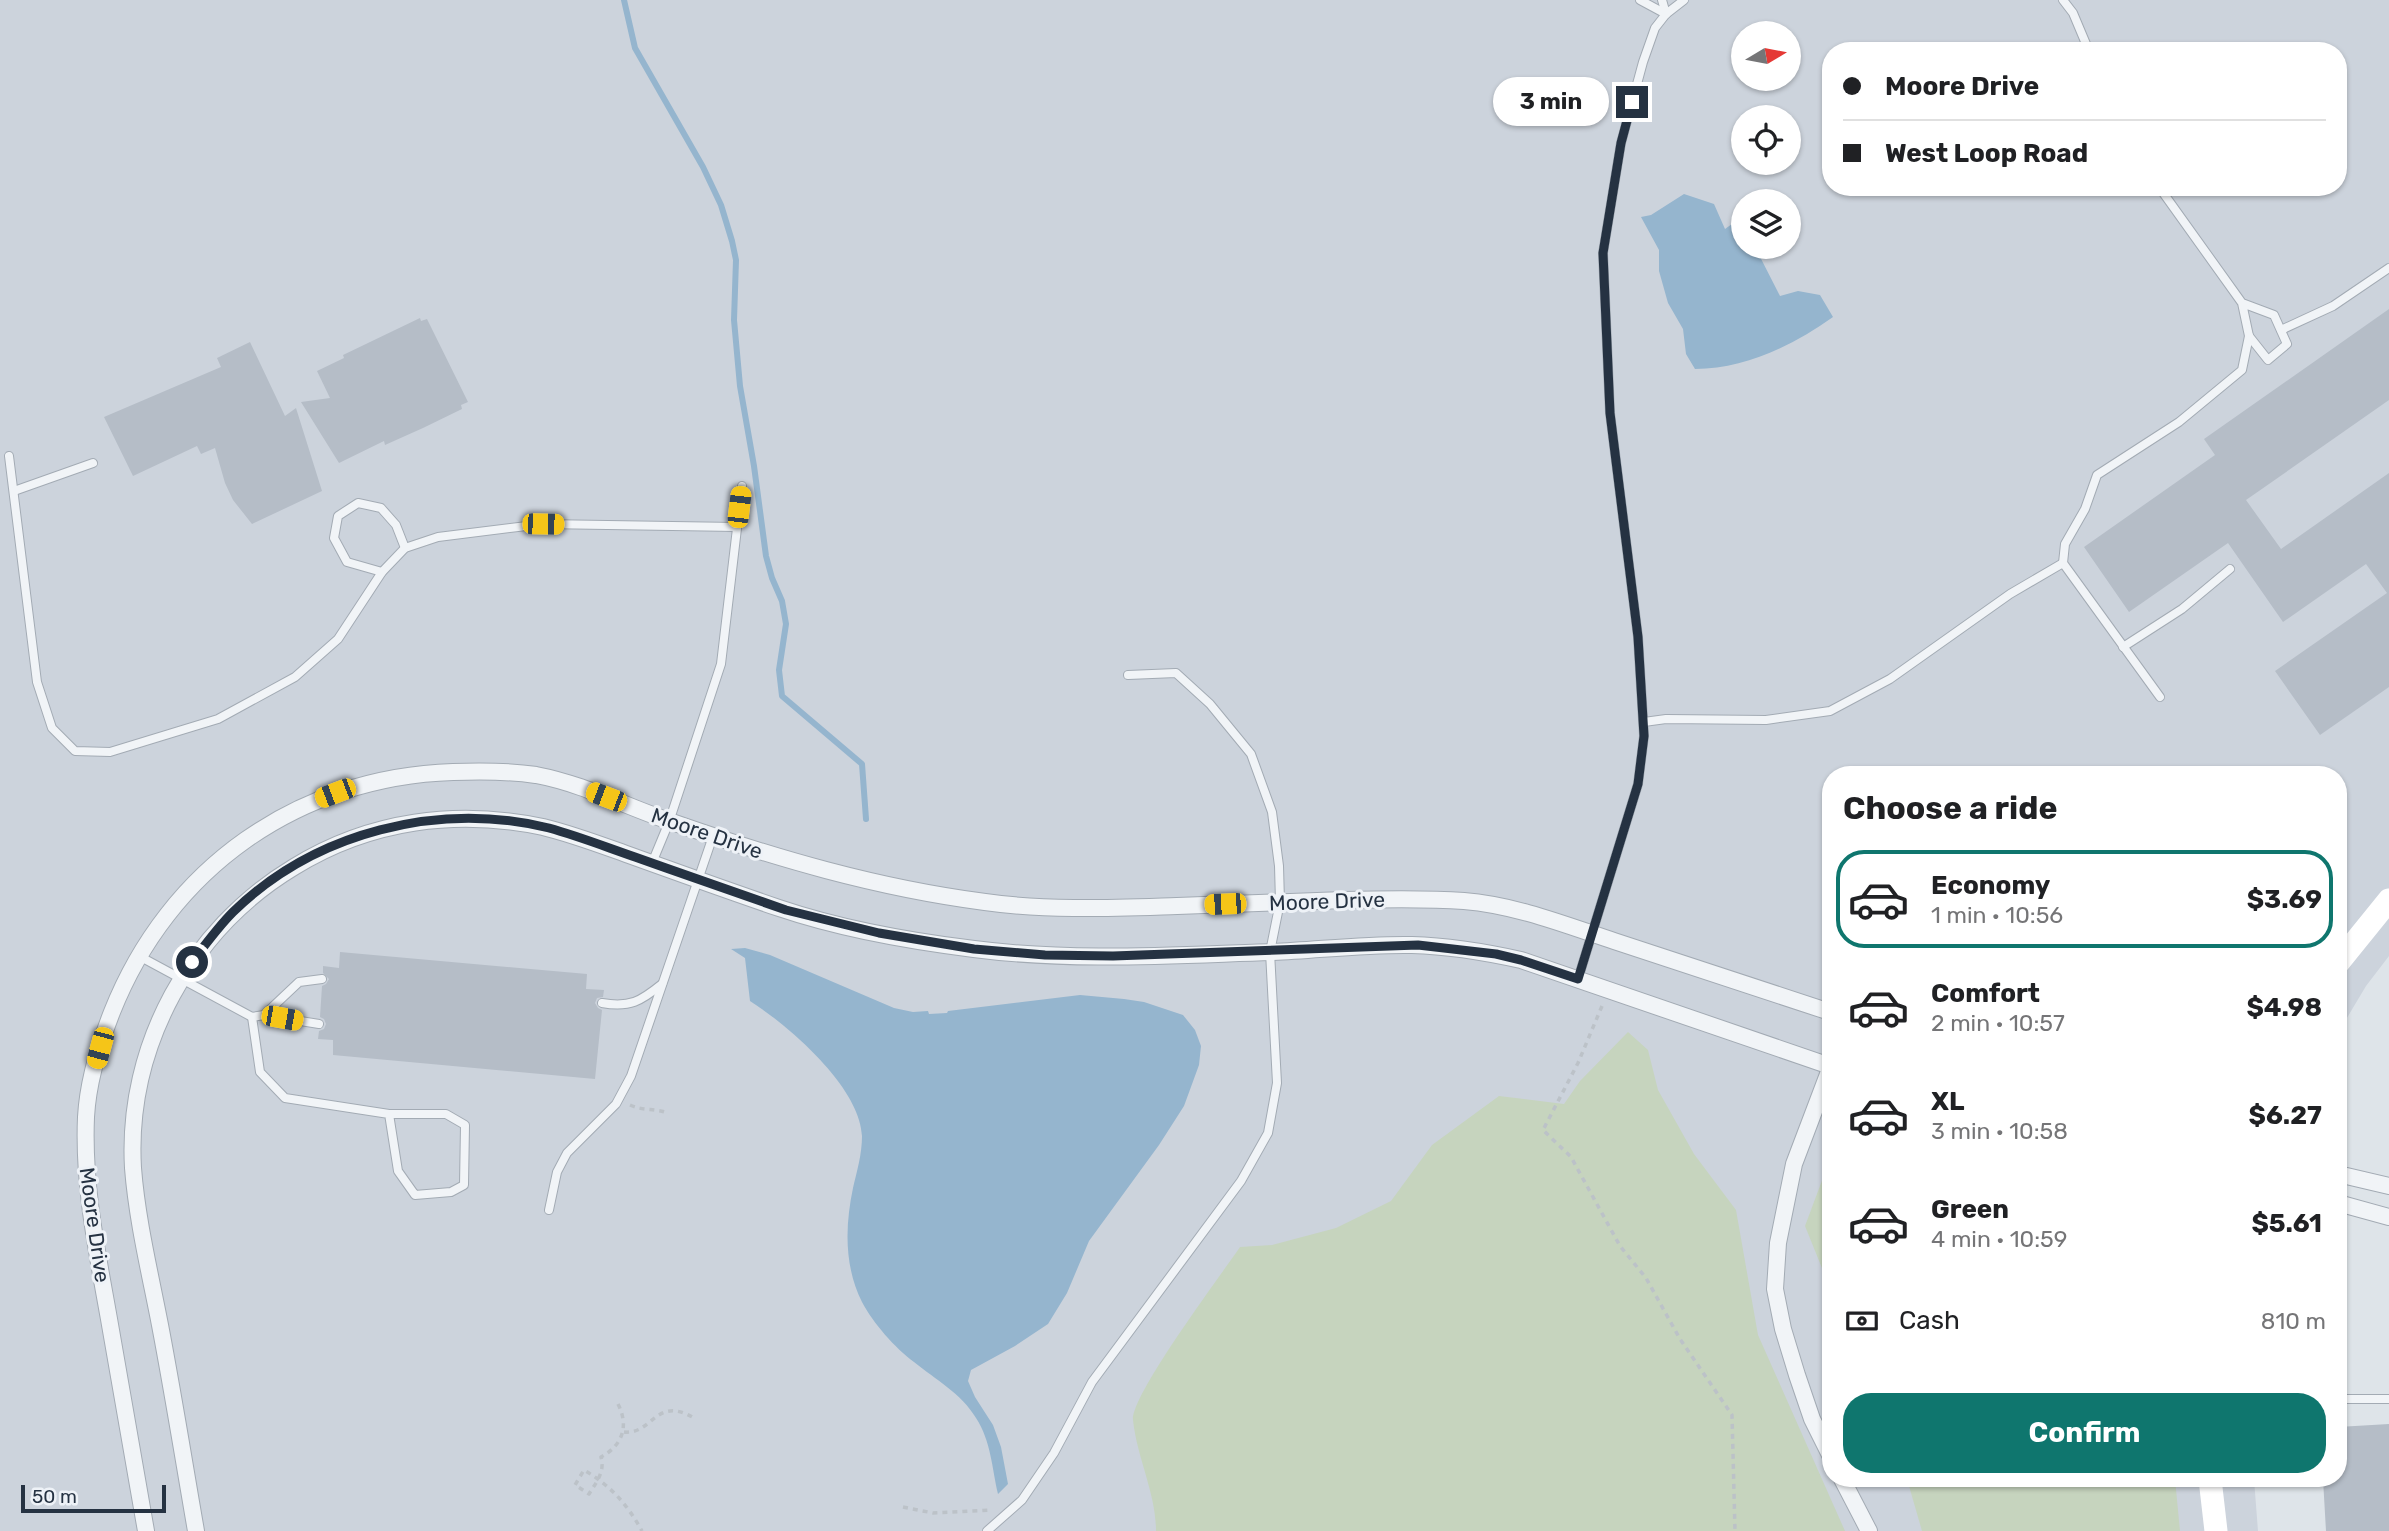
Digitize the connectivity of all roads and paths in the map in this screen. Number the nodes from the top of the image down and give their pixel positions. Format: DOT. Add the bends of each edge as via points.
graph roads {
  1 [pos="1640,0"];
  2 [pos="1662,0"];
  3 [pos="1684,0"];
  4 [pos="2063,0"];
  5 [pos="1666,14"];
  6 [pos="2085,42"];
  7 [pos="2165,196"];
  8 [pos="2389,268"];
  9 [pos="2242,303"];
  10 [pos="2281,330"];
  11 [pos="2249,336"];
  12 [pos="9,456"];
  13 [pos="93,463"];
  14 [pos="742,486"];
  15 [pos="14,491"];
  16 [pos="737,527"];
  17 [pos="405,548"];
  18 [pos="2063,563"];
  19 [pos="2230,569"];
  20 [pos="382,572"];
  21 [pos="2123,647"];
  22 [pos="1128,675"];
  23 [pos="2160,697"];
  24 [pos="1644,722"];
  25 [pos="669,821"];
  26 [pos="713,836"];
  27 [pos="652,863"];
  28 [pos="699,879"];
  29 [pos="2389,900"];
  30 [pos="1280,902"];
  31 [pos="1591,933"];
  32 [pos="1270,952"];
  33 [pos="2347,953"];
  34 [pos="139,956"];
  35 [pos="180,979"];
  36 [pos="322,979"];
  37 [pos="1578,979"];
  38 [pos="662,984"];
  39 [pos="1608,991"];
  40 [pos="602,1003"];
  41 [pos="1822,1009"];
  42 [pos="264,1015"];
  43 [pos="252,1017"];
  44 [pos="319,1024"];
  45 [pos="1822,1065"];
  46 [pos="1822,1089"];
  47 [pos="628,1105"];
  48 [pos="668,1113"];
  49 [pos="389,1114"];
  50 [pos="2347,1176"];
  51 [pos="2389,1186"];
  52 [pos="2347,1205"];
  53 [pos="548,1210"];
  54 [pos="2389,1217"];
  55 [pos="2347,1399"];
  56 [pos="2389,1399"];
  57 [pos="618,1404"];
  58 [pos="694,1418"];
  59 [pos="624,1432"];
  60 [pos="1822,1439"];
  61 [pos="599,1479"];
  62 [pos="1846,1487"];
  63 [pos="2211,1487"];
  64 [pos="903,1507"];
  65 [pos="996,1509"];
  66 [pos="146,1531"];
  67 [pos="197,1531"];
  68 [pos="642,1531"];
  69 [pos="987,1531"];
  70 [pos="1735,1531"];
  71 [pos="1869,1531"];
  72 [pos="2216,1531"];
  1 -- 5 [label="lane"];
  2 -- 5 [label="lane"];
  3 -- 5 [label="lane"];
  4 -- 6 [label="lane"];
  5 -- 24 [label="lane" via="1655,28 1621,143 1603,253 1610,413"];
  7 -- 9 [label="lane"];
  8 -- 10 [label="lane" via="2333,306"];
  9 -- 10 [label="lane" via="2274,315"];
  9 -- 11 [label="lane"];
  10 -- 11 [label="lane" via="2287,344 2268,360"];
  11 -- 18 [label="lane" via="2242,370 2179,422 2097,475 2065,544"];
  12 -- 15 [label="lane"];
  13 -- 15 [label="lane"];
  14 -- 16 [label="lane"];
  15 -- 20 [label="lane" via="37,682 52,729 75,751 110,752 219,719 295,677 338,639"];
  16 -- 17 [label="lane" via="543,524 438,537"];
  16 -- 25 [label="lane" via="721,664"];
  17 -- 20 [label="lane"];
  17 -- 20 [label="lane" via="396,525 381,508 358,503 338,516 334,538 347,562"];
  18 -- 21 [label="lane"];
  18 -- 24 [label="lane" via="2010,594 1891,679 1830,711 1766,720"];
  19 -- 21 [label="lane" via="2182,609"];
  21 -- 23 [label="lane"];
  22 -- 30 [label="lane" via="1176,673 1210,704 1251,754 1272,812"];
  24 -- 31 [label="lane" via="1638,784"];
  25 -- 26 [label="street, Moore Drive"];
  25 -- 27 [label="lane"];
  25 -- 34 [label="street, Moore Drive" via="536,775 480,771 376,780 289,812 234,848 196,881"];
  26 -- 28 [label="lane"];
  26 -- 30 [label="street, Moore Drive" via="885,886 991,903 1086,909"];
  27 -- 28 [label="street"];
  27 -- 35 [label="street" via="548,828 499,820 397,825 317,852 258,891 232,913"];
  28 -- 32 [label="street" via="826,921 974,949 1113,956"];
  28 -- 38 [label="lane"];
  29 -- 33 [label="main road"];
  30 -- 31 [label="street, Moore Drive" via="1472,901"];
  30 -- 32 [label="lane"];
  31 -- 37 [label="lane"];
  31 -- 41 [label="street, Moore Drive"];
  32 -- 37 [label="street" via="1418,945 1496,954"];
  32 -- 69 [label="lane" via="1277,1083 1268,1133 1241,1181 1092,1382 1054,1453 1022,1500"];
  34 -- 35 [label="lane"];
  34 -- 66 [label="street, Moore Drive" via="105,1029 90,1085 85,1180"];
  35 -- 43 [label="lane"];
  35 -- 67 [label="street" via="167,1001 138,1088 133,1169"];
  36 -- 42 [label="lane" via="299,982"];
  37 -- 39 [label="street"];
  38 -- 40 [label="lane" via="641,1001"];
  38 -- 53 [label="lane" via="631,1076 616,1104 566,1153"];
  39 -- 45 [label="street"];
  39 -- 70 [label="path" via="1543,1130 1571,1157 1620,1246 1646,1278 1680,1339 1732,1415"];
  42 -- 43 [label="lane"];
  42 -- 44 [label="lane"];
  43 -- 49 [label="lane" via="260,1072 285,1098"];
  46 -- 60 [label="street" via="1794,1164 1778,1242 1775,1289 1797,1375"];
  47 -- 48 [label="path"];
  49 -- 49 [label="lane" via="398,1171 415,1195 451,1192 464,1185 465,1125 446,1114"];
  50 -- 51 [label="street"];
  52 -- 54 [label="street"];
  55 -- 56 [label="lane"];
  57 -- 59 [label="path"];
  58 -- 59 [label="path" via="683,1411 661,1412 638,1430"];
  59 -- 61 [label="path" via="601,1457"];
  61 -- 61 [label="path" via="589,1494 575,1485 584,1470"];
  61 -- 68 [label="path" via="618,1494"];
  62 -- 71 [label="street"];
  63 -- 72 [label="main road"];
  64 -- 65 [label="path" via="933,1513"];
}
